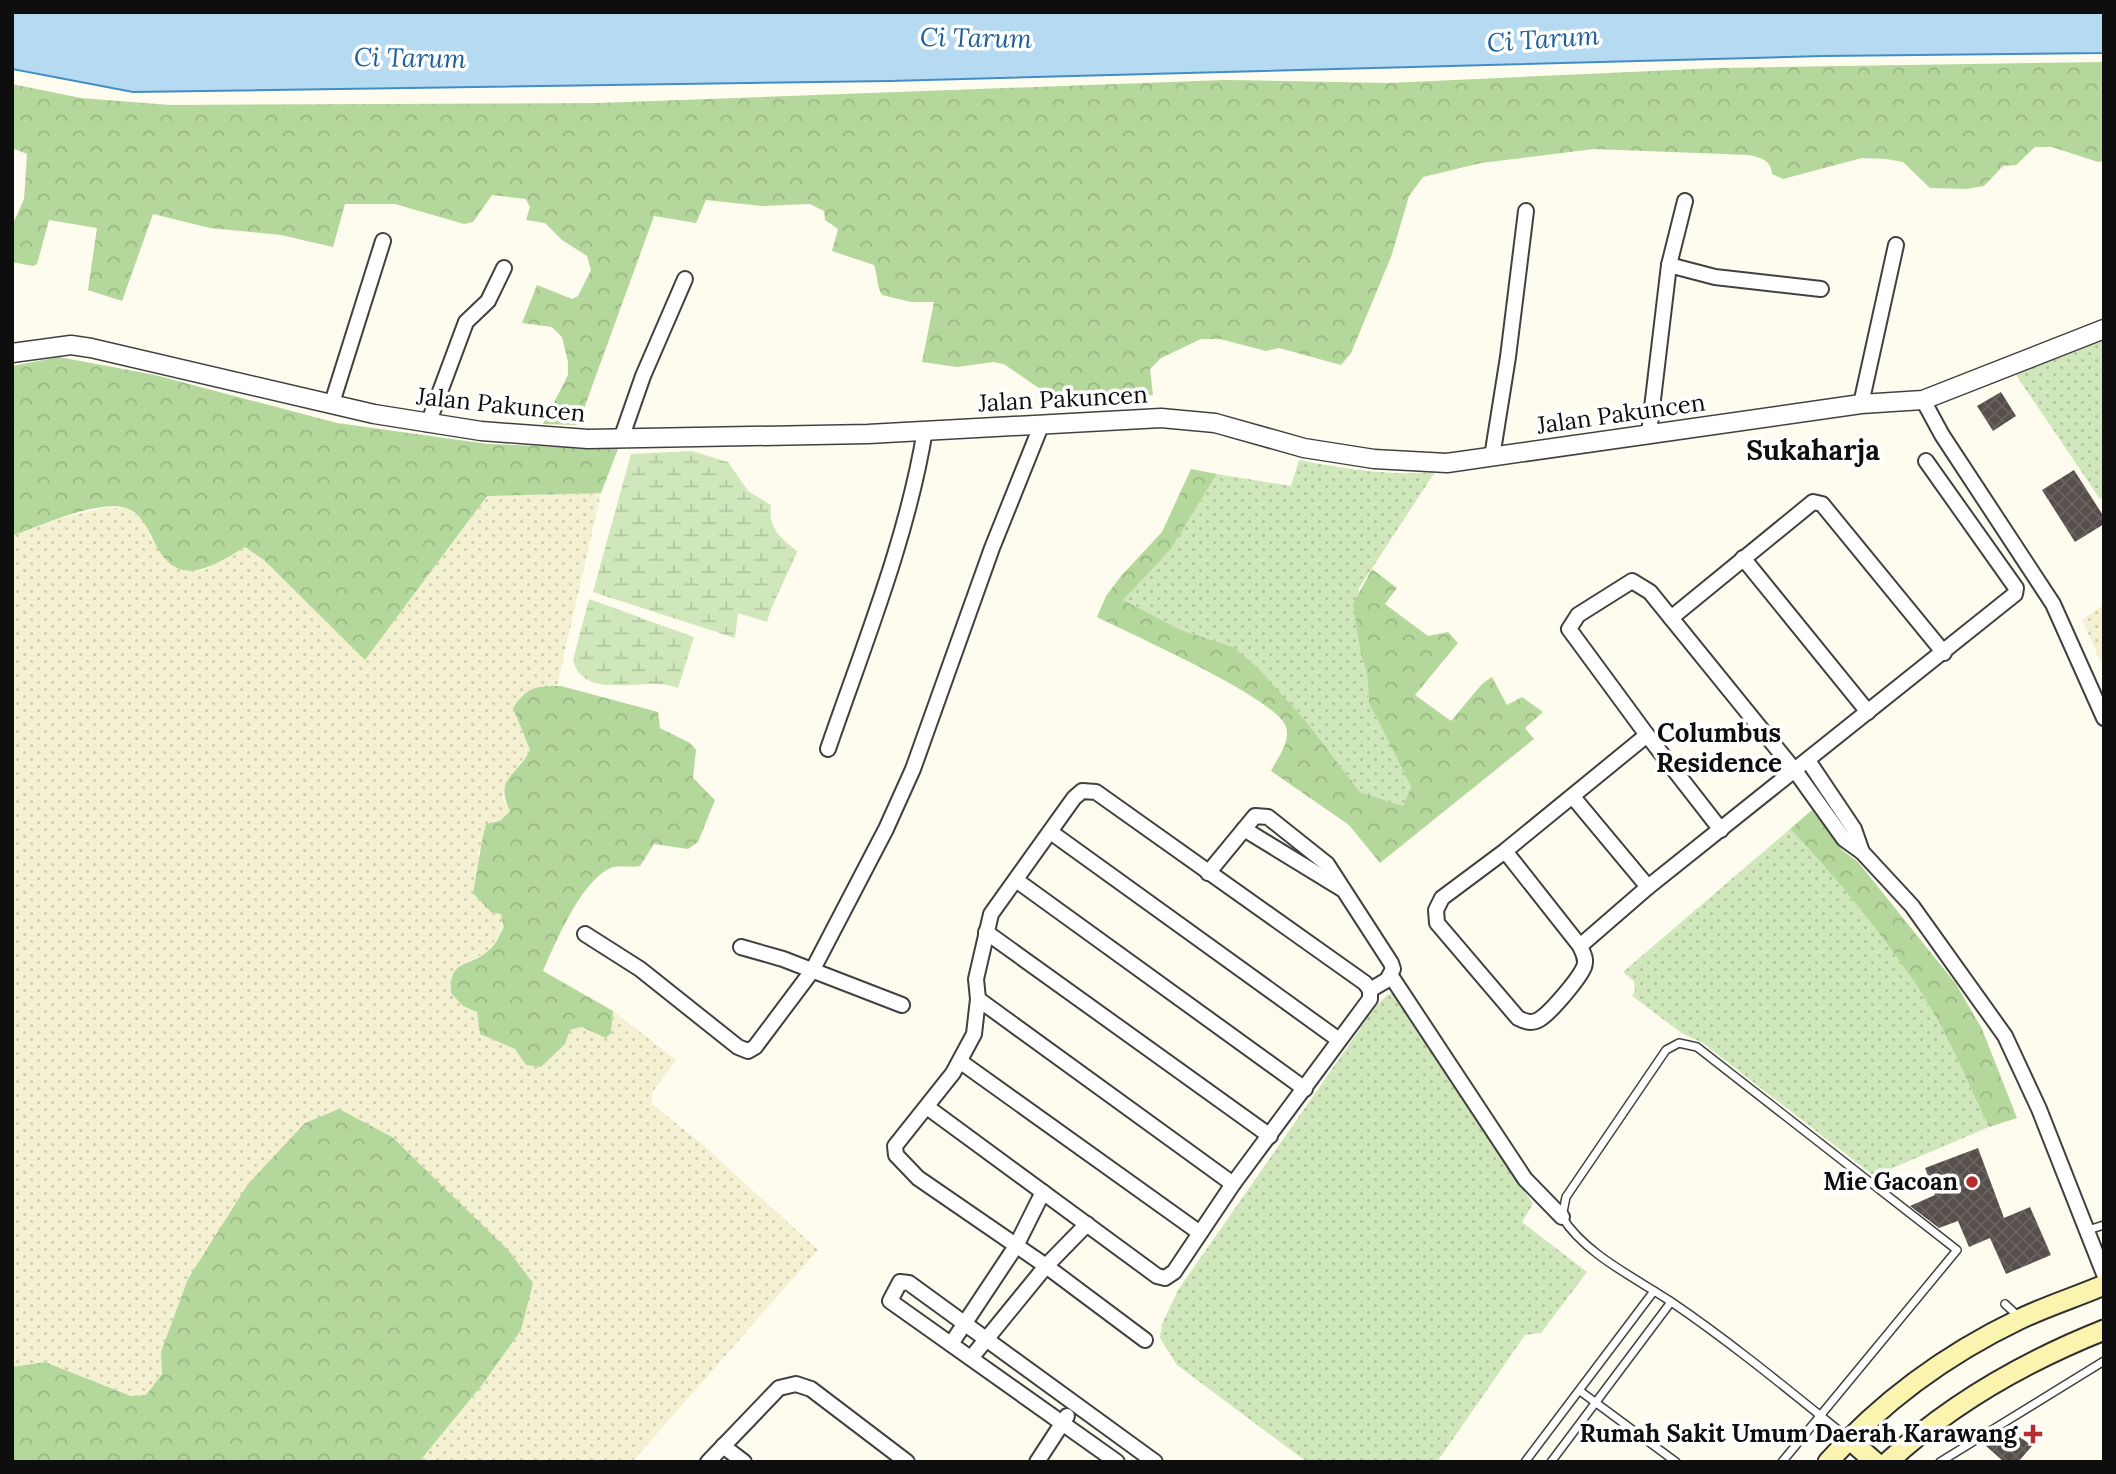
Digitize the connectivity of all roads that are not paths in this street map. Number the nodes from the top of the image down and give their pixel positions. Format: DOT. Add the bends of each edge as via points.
graph roads {
  1 [pos="1685,201"];
  2 [pos="1526,211"];
  3 [pos="383,241"];
  4 [pos="1896,246"];
  5 [pos="1669,265"];
  6 [pos="504,268"];
  7 [pos="685,279"];
  8 [pos="1821,289"];
  9 [pos="2104,329"];
  10 [pos="12,353"];
  11 [pos="1923,400"];
  12 [pos="332,403"];
  13 [pos="1861,404"];
  14 [pos="428,424"];
  15 [pos="1041,426"];
  16 [pos="925,430"];
  17 [pos="1648,433"];
  18 [pos="621,439"];
  19 [pos="1492,457"];
  20 [pos="1926,461"];
  21 [pos="1743,558"];
  22 [pos="1671,618"];
  23 [pos="1944,653"];
  24 [pos="1868,712"];
  25 [pos="2104,718"];
  26 [pos="1647,735"];
  27 [pos="828,749"];
  28 [pos="1809,762"];
  29 [pos="1796,772"];
  30 [pos="1573,797"];
  31 [pos="1244,829"];
  32 [pos="1721,830"];
  33 [pos="1052,833"];
  34 [pos="1506,851"];
  35 [pos="1862,852"];
  36 [pos="1208,873"];
  37 [pos="1016,880"];
  38 [pos="1648,887"];
  39 [pos="1343,890"];
  40 [pos="986,932"];
  41 [pos="585,934"];
  42 [pos="1580,946"];
  43 [pos="741,947"];
  44 [pos="812,971"];
  45 [pos="1391,976"];
  46 [pos="1370,990"];
  47 [pos="978,999"];
  48 [pos="902,1005"];
  49 [pos="1339,1040"];
  50 [pos="961,1062"];
  51 [pos="1305,1089"];
  52 [pos="927,1107"];
  53 [pos="1270,1136"];
  54 [pos="1233,1184"];
  55 [pos="1044,1192"];
  56 [pos="1562,1217"];
  57 [pos="1087,1224"];
  58 [pos="2104,1225"];
  59 [pos="2088,1230"];
  60 [pos="1200,1233"];
  61 [pos="1016,1246"];
  62 [pos="1046,1266"];
  63 [pos="2104,1274"];
  64 [pos="2104,1285"];
  65 [pos="1654,1292"];
  66 [pos="1671,1302"];
  67 [pos="2005,1304"];
  68 [pos="2021,1318"];
  69 [pos="966,1325"];
  70 [pos="2104,1330"];
  71 [pos="985,1339"];
  72 [pos="1145,1340"];
  73 [pos="951,1344"];
  74 [pos="971,1357"];
  75 [pos="2104,1361"];
  76 [pos="1580,1391"];
  77 [pos="1596,1400"];
  78 [pos="1075,1404"];
  79 [pos="1819,1414"];
  80 [pos="1063,1422"];
  81 [pos="1849,1439"];
  82 [pos="723,1446"];
  83 [pos="708,1462"];
  84 [pos="744,1462"];
  85 [pos="907,1462"];
  86 [pos="1037,1462"];
  87 [pos="1117,1462"];
  88 [pos="1155,1462"];
  89 [pos="1525,1462"];
  90 [pos="1551,1462"];
  91 [pos="1676,1462"];
  92 [pos="1782,1462"];
  93 [pos="1828,1462"];
  94 [pos="1875,1462"];
  95 [pos="1888,1462"];
  96 [pos="1940,1462"];
  1 -- 5 [label="street"];
  2 -- 19 [label="street"];
  3 -- 12 [label="street"];
  4 -- 13 [label="street"];
  5 -- 8 [label="street" via="1715,277"];
  5 -- 17 [label="street"];
  6 -- 14 [label="street" via="488,301 466,322"];
  7 -- 18 [label="street"];
  9 -- 11 [label="street, Jalan Pakuncen"];
  10 -- 12 [label="street, Jalan Pakuncen" via="71,345 91,348"];
  11 -- 13 [label="street, Jalan Pakuncen"];
  11 -- 25 [label="street" via="2053,604"];
  12 -- 14 [label="street, Jalan Pakuncen"];
  13 -- 17 [label="street, Jalan Pakuncen"];
  14 -- 18 [label="street, Jalan Pakuncen"];
  15 -- 16 [label="street, Jalan Pakuncen"];
  15 -- 19 [label="street, Jalan Pakuncen" via="1161,418 1215,423 1304,448 1374,459 1447,463"];
  15 -- 44 [label="street" via="913,769"];
  16 -- 18 [label="street, Jalan Pakuncen"];
  16 -- 27 [label="street" via="898,548"];
  17 -- 19 [label="street, Jalan Pakuncen"];
  20 -- 23 [label="street" via="2016,587 2011,600"];
  21 -- 22 [label="street"];
  21 -- 23 [label="street" via="1807,504 1822,504"];
  21 -- 24 [label="street"];
  22 -- 26 [label="street" via="1650,592 1632,581 1578,615 1569,629"];
  22 -- 29 [label="street"];
  23 -- 24 [label="street"];
  24 -- 28 [label="street"];
  26 -- 30 [label="street"];
  26 -- 32 [label="street"];
  28 -- 29 [label="street"];
  28 -- 35 [label="street" via="1854,829"];
  29 -- 32 [label="street"];
  29 -- 35 [label="street" via="1844,839"];
  30 -- 34 [label="street"];
  30 -- 38 [label="street"];
  31 -- 36 [label="street"];
  31 -- 39 [label="street"];
  31 -- 39 [label="street" via="1255,816 1268,817 1326,864"];
  32 -- 38 [label="street"];
  33 -- 36 [label="street" via="1082,791 1096,792"];
  33 -- 37 [label="street"];
  33 -- 49 [label="street"];
  34 -- 42 [label="street"];
  34 -- 42 [label="street" via="1442,898 1437,923 1518,1018 1528,1023 1539,1020 1584,968"];
  35 -- 59 [label="street" via="1912,906 2005,1036"];
  36 -- 46 [label="street"];
  37 -- 40 [label="street" via="991,914"];
  37 -- 51 [label="street"];
  38 -- 42 [label="street"];
  39 -- 45 [label="street" via="1391,963"];
  40 -- 47 [label="street" via="976,979"];
  40 -- 53 [label="street"];
  41 -- 44 [label="street" via="640,969 748,1052"];
  43 -- 44 [label="street"];
  44 -- 48 [label="street"];
  45 -- 46 [label="street"];
  45 -- 56 [label="street" via="1525,1179"];
  46 -- 49 [label="street" via="1370,999"];
  47 -- 50 [label="street" via="974,1034"];
  47 -- 54 [label="street"];
  49 -- 51 [label="street"];
  50 -- 52 [label="street"];
  50 -- 60 [label="street"];
  51 -- 53 [label="street"];
  52 -- 55 [label="street"];
  52 -- 61 [label="street" via="895,1146 896,1155 918,1178"];
  53 -- 54 [label="street"];
  54 -- 60 [label="street"];
  55 -- 57 [label="street"];
  55 -- 61 [label="street"];
  56 -- 65 [label="lane" via="1573,1235"];
  56 -- 79 [label="lane" via="1566,1197 1666,1050 1679,1042 1697,1047 1957,1250"];
  57 -- 60 [label="street" via="1165,1278"];
  57 -- 62 [label="street"];
  58 -- 59 [label="lane"];
  59 -- 63 [label="street"];
  61 -- 62 [label="street"];
  61 -- 69 [label="street"];
  62 -- 71 [label="street"];
  62 -- 72 [label="street"];
  64 -- 68 [label="main road"];
  65 -- 66 [label="lane"];
  65 -- 76 [label="lane"];
  66 -- 77 [label="lane"];
  66 -- 79 [label="lane"];
  67 -- 68 [label="lane"];
  68 -- 81 [label="main road" via="1924,1374"];
  69 -- 71 [label="street"];
  69 -- 73 [label="street"];
  69 -- 73 [label="street" via="909,1283 900,1282 890,1301"];
  70 -- 95 [label="main road" via="1998,1379"];
  71 -- 74 [label="street"];
  71 -- 78 [label="street"];
  73 -- 74 [label="street"];
  74 -- 80 [label="street"];
  75 -- 96 [label="lane"];
  76 -- 77 [label="lane"];
  76 -- 89 [label="lane"];
  77 -- 90 [label="lane"];
  77 -- 91 [label="lane"];
  78 -- 80 [label="street"];
  78 -- 88 [label="street"];
  79 -- 81 [label="lane"];
  79 -- 92 [label="lane"];
  80 -- 86 [label="street"];
  80 -- 87 [label="street"];
  81 -- 93 [label="main road"];
  81 -- 94 [label="main road"];
  82 -- 83 [label="street"];
  82 -- 84 [label="street"];
  82 -- 85 [label="street" via="779,1388 796,1384 811,1389"];
}
